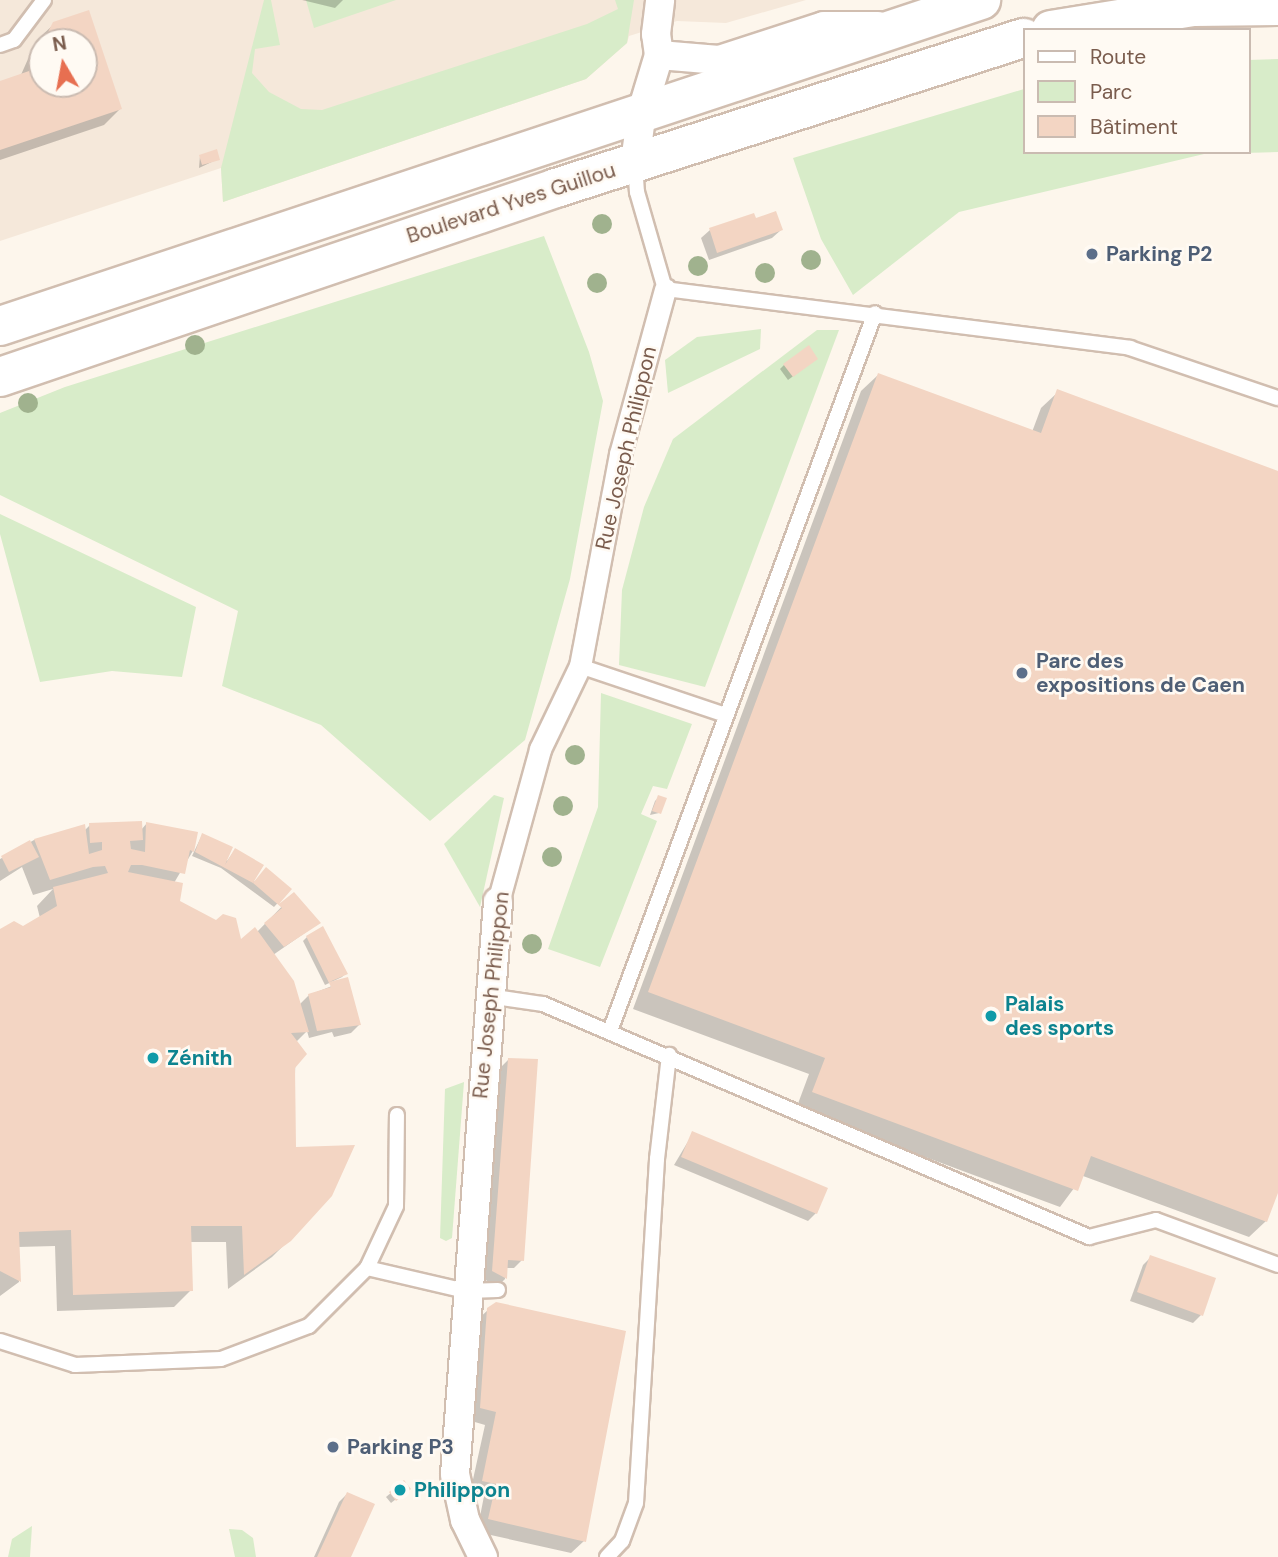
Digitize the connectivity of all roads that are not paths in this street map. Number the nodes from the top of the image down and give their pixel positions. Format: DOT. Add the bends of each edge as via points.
graph roads {
  1 [pos="44,0"];
  2 [pos="660,0"];
  3 [pos="981,0"];
  4 [pos="1278,6"];
  5 [pos="898,27"];
  6 [pos="1063,28"];
  7 [pos="1023,38"];
  8 [pos="0,45"];
  9 [pos="659,55"];
  10 [pos="642,111"];
  11 [pos="635,162"];
  12 [pos="665,289"];
  13 [pos="875,313"];
  14 [pos="0,326"];
  15 [pos="0,377"];
  16 [pos="1278,398"];
  17 [pos="580,666"];
  18 [pos="726,715"];
  19 [pos="498,902"];
  20 [pos="488,996"];
  21 [pos="610,1031"];
  22 [pos="669,1055"];
  23 [pos="397,1115"];
  24 [pos="1278,1265"];
  25 [pos="367,1268"];
  26 [pos="498,1290"];
  27 [pos="467,1291"];
  28 [pos="0,1341"];
  29 [pos="482,1557"];
  30 [pos="607,1557"];
  1 -- 8 [label="lane" via="14,40"];
  2 -- 9 [label="street"];
  3 -- 5 [label="main road"];
  4 -- 6 [label="main road" via="1193,7"];
  5 -- 9 [label="street" via="824,26 719,60"];
  5 -- 10 [label="main road"];
  7 -- 11 [label="main road, Boulevard Yves Guillou"];
  9 -- 10 [label="street"];
  10 -- 11 [label="street"];
  10 -- 14 [label="main road"];
  11 -- 12 [label="lane" via="637,192"];
  11 -- 15 [label="main road, Boulevard Yves Guillou"];
  12 -- 13 [label="lane"];
  12 -- 17 [label="street, Rue Joseph Philippon" via="620,454"];
  13 -- 16 [label="lane" via="1130,348"];
  13 -- 18 [label="lane"];
  17 -- 18 [label="lane"];
  17 -- 19 [label="street, Rue Joseph Philippon" via="540,748"];
  18 -- 21 [label="lane"];
  19 -- 20 [label="street, Rue Joseph Philippon"];
  20 -- 21 [label="lane" via="543,1004"];
  20 -- 27 [label="street, Rue Joseph Philippon"];
  21 -- 22 [label="lane"];
  22 -- 24 [label="lane" via="1089,1237 1156,1220"];
  22 -- 30 [label="lane" via="657,1159 636,1503 622,1541"];
  23 -- 25 [label="lane" via="396,1206"];
  25 -- 27 [label="lane"];
  25 -- 28 [label="lane" via="309,1326 221,1359 75,1365"];
  26 -- 27 [label="lane"];
  27 -- 29 [label="street, Rue Joseph Philippon" via="455,1474 465,1520"];
}
